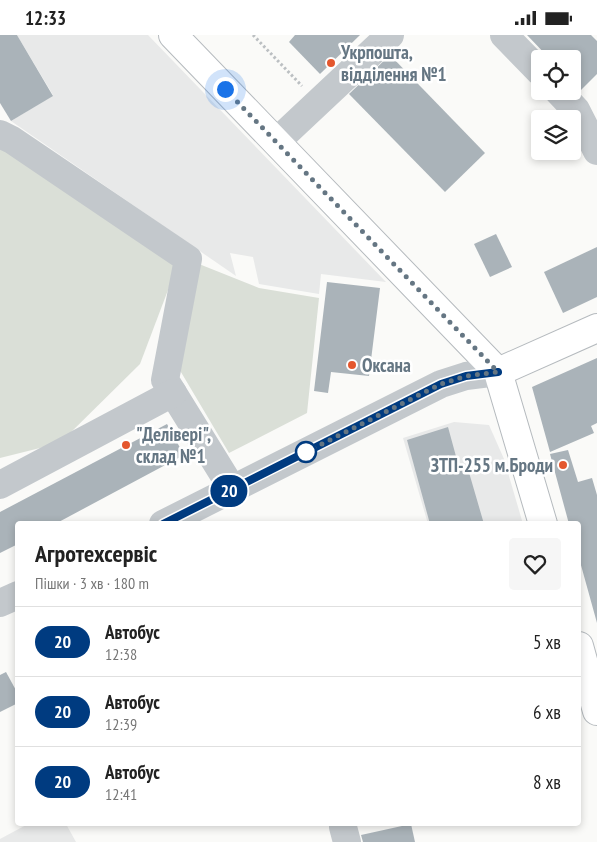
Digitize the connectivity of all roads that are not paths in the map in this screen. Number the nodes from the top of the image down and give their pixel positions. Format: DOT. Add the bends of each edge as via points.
graph roads {
  1 [pos="173,35"];
  2 [pos="390,35"];
  3 [pos="504,35"];
  4 [pos="531,64"];
  5 [pos="567,100"];
  6 [pos="0,134"];
  7 [pos="276,142"];
  8 [pos="597,151"];
  9 [pos="597,328"];
  10 [pos="498,372"];
  11 [pos="173,393"];
  12 [pos="0,485"];
  13 [pos="232,490"];
  14 [pos="169,521"];
  15 [pos="542,521"];
  16 [pos="15,596"];
  17 [pos="0,603"];
  18 [pos="581,653"];
  19 [pos="597,711"];
  1 -- 7 [label="main road"];
  2 -- 7 [label="street"];
  3 -- 4 [label="street"];
  5 -- 8 [label="street" via="576,110"];
  6 -- 11 [label="street" via="188,259 165,380"];
  7 -- 10 [label="main road"];
  9 -- 10 [label="main road"];
  10 -- 13 [label="street" via="466,376 441,384"];
  10 -- 15 [label="main road"];
  11 -- 12 [label="street"];
  11 -- 13 [label="street"];
  13 -- 14 [label="street"];
  16 -- 17 [label="street"];
  18 -- 19 [label="main road"];
}
